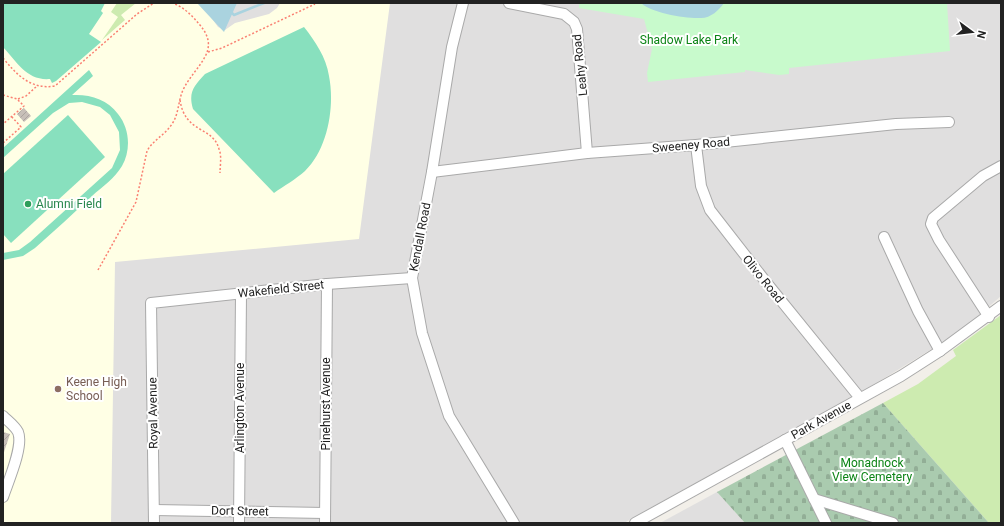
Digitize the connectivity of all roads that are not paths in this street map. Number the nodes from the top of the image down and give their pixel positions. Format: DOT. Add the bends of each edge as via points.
graph roads {
  1 [pos="463,3"];
  2 [pos="509,3"];
  3 [pos="949,122"];
  4 [pos="696,145"];
  5 [pos="587,153"];
  6 [pos="1001,166"];
  7 [pos="432,172"];
  8 [pos="884,237"];
  9 [pos="412,278"];
  10 [pos="327,284"];
  11 [pos="240,294"];
  12 [pos="152,303"];
  13 [pos="1001,306"];
  14 [pos="989,317"];
  15 [pos="940,351"];
  16 [pos="860,398"];
  17 [pos="3,416"];
  18 [pos="785,440"];
  19 [pos="3,497"];
  20 [pos="814,499"];
  21 [pos="154,510"];
  22 [pos="239,511"];
  23 [pos="325,518"];
  24 [pos="154,523"];
  25 [pos="239,523"];
  26 [pos="514,523"];
  27 [pos="635,523"];
  28 [pos="826,523"];
  29 [pos="893,523"];
  1 -- 7 [label="street, Kendall Road" via="452,47"];
  2 -- 5 [label="street, Leahy Road" via="564,14 574,22 577,29 583,87"];
  3 -- 4 [label="street, Sweeney Road" via="896,124"];
  4 -- 5 [label="street, Sweeney Road"];
  4 -- 16 [label="street, Olivo Road" via="701,186 710,210"];
  5 -- 7 [label="street, Sweeney Road"];
  6 -- 14 [label="street" via="982,176 966,189 933,218 931,224"];
  7 -- 9 [label="street, Kendall Road"];
  8 -- 15 [label="street" via="908,292"];
  9 -- 10 [label="street, Wakefield Street"];
  9 -- 26 [label="street, Kendall Road" via="422,333 449,416"];
  10 -- 11 [label="street, Wakefield Street"];
  10 -- 23 [label="street, Pinehurst Avenue"];
  11 -- 12 [label="street, Wakefield Street"];
  11 -- 22 [label="street, Arlington Avenue"];
  12 -- 21 [label="street, Royal Avenue"];
  13 -- 14 [label="street, Park Avenue"];
  14 -- 15 [label="street, Park Avenue"];
  15 -- 16 [label="street, Park Avenue"];
  16 -- 18 [label="street, Park Avenue"];
  17 -- 19 [label="street" via="18,432 19,438 19,447"];
  18 -- 20 [label="street"];
  18 -- 27 [label="street, Park Avenue"];
  20 -- 28 [label="street"];
  20 -- 29 [label="street"];
  21 -- 22 [label="street, Dort Street"];
  21 -- 24 [label="street, Royal Avenue"];
  22 -- 23 [label="street, Dort Street"];
  22 -- 25 [label="street, Arlington Avenue"];
}
